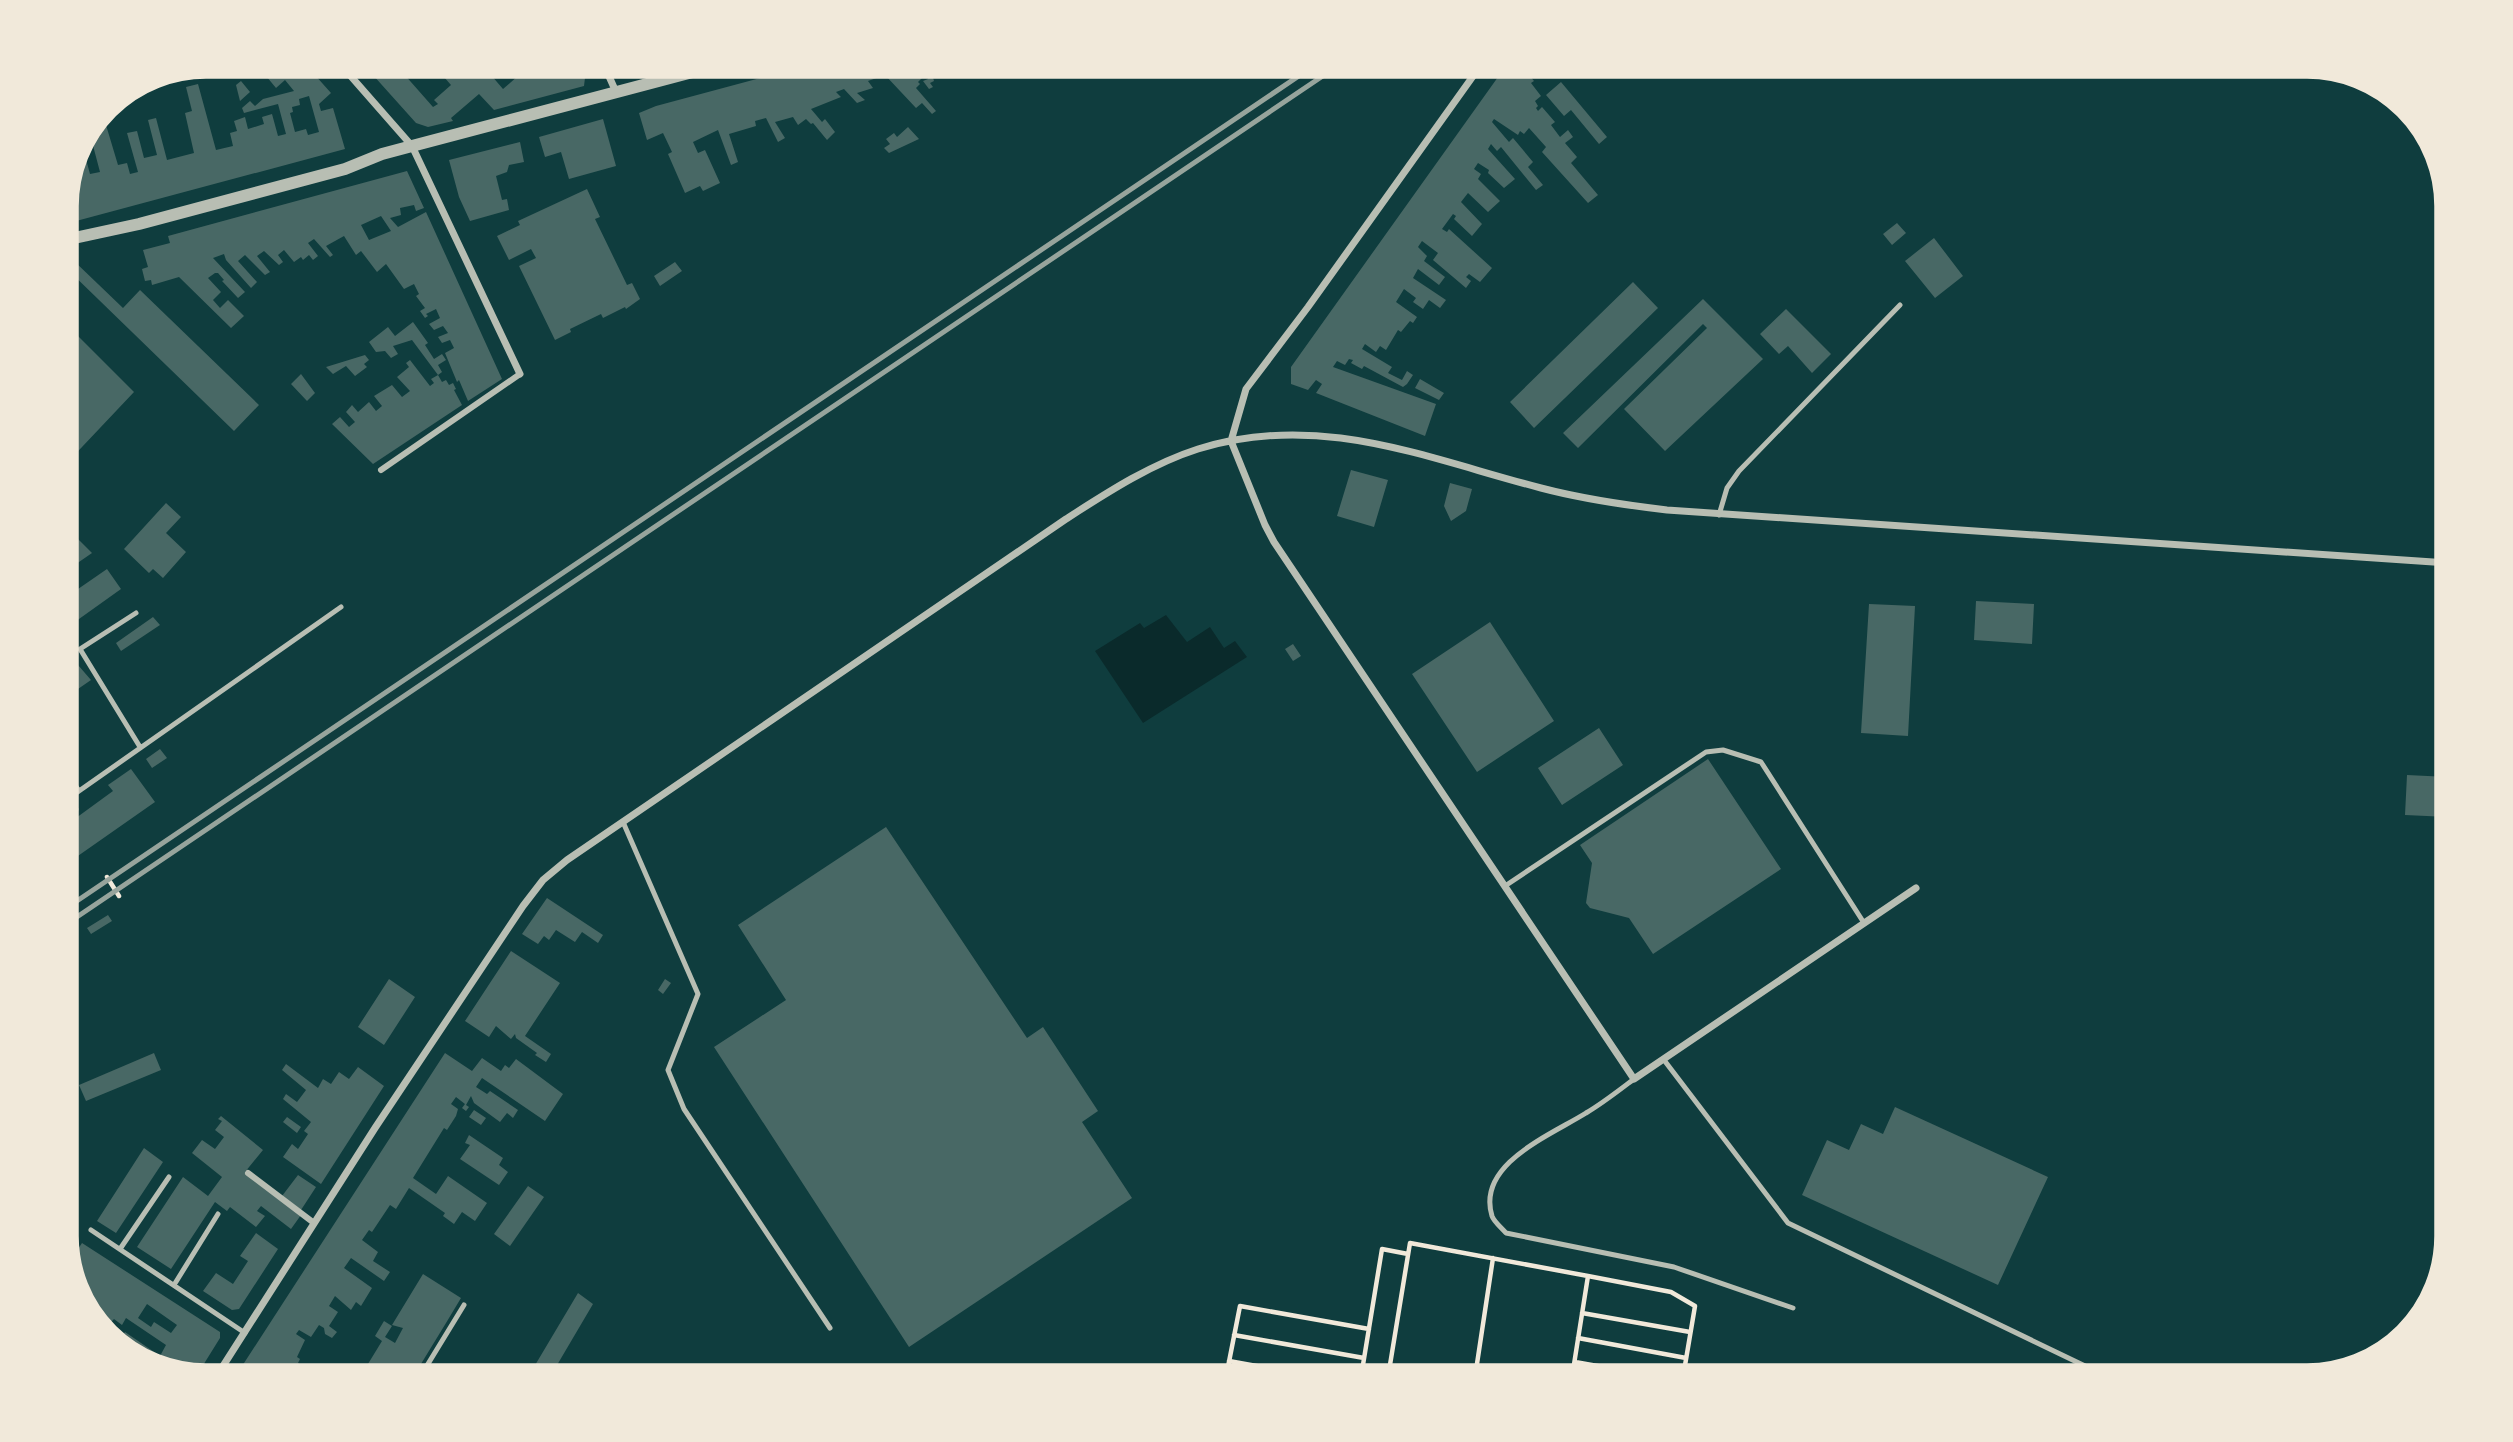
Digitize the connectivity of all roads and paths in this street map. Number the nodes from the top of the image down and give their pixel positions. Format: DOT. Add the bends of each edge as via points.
graph roads {
  1 [pos="352,77"];
  2 [pos="609,77"];
  3 [pos="673,77"];
  4 [pos="1473,77"];
  5 [pos="616,92"];
  6 [pos="412,146"];
  7 [pos="77,237"];
  8 [pos="1900,305"];
  9 [pos="520,374"];
  10 [pos="1231,441"];
  11 [pos="381,470"];
  12 [pos="1719,515"];
  13 [pos="2436,563"];
  14 [pos="341,607"];
  15 [pos="136,613"];
  16 [pos="140,747"];
  17 [pos="77,788"];
  18 [pos="79,791"];
  19 [pos="622,822"];
  20 [pos="107,877"];
  21 [pos="1505,886"];
  22 [pos="1916,888"];
  23 [pos="119,896"];
  24 [pos="1864,923"];
  25 [pos="1664,1060"];
  26 [pos="1634,1079"];
  27 [pos="248,1173"];
  28 [pos="169,1177"];
  29 [pos="218,1214"];
  30 [pos="314,1223"];
  31 [pos="91,1230"];
  32 [pos="120,1249"];
  33 [pos="1408,1254"];
  34 [pos="1493,1258"];
  35 [pos="1588,1276"];
  36 [pos="174,1285"];
  37 [pos="464,1306"];
  38 [pos="1793,1308"];
  39 [pos="1582,1313"];
  40 [pos="830,1328"];
  41 [pos="1369,1329"];
  42 [pos="1690,1332"];
  43 [pos="245,1333"];
  44 [pos="1234,1335"];
  45 [pos="1578,1339"];
  46 [pos="1364,1358"];
  47 [pos="1686,1358"];
  48 [pos="1229,1361"];
  49 [pos="1575,1362"];
  50 [pos="224,1365"];
  51 [pos="427,1365"];
  52 [pos="1228,1365"];
  53 [pos="1251,1365"];
  54 [pos="1363,1365"];
  55 [pos="1390,1365"];
  56 [pos="1477,1365"];
  57 [pos="1574,1365"];
  58 [pos="1592,1365"];
  59 [pos="1685,1365"];
  60 [pos="2083,1365"];
  1 -- 6 [label="street"];
  2 -- 5 [label="street"];
  3 -- 5 [label="street"];
  4 -- 10 [label="street" via="1246,389"];
  5 -- 6 [label="street"];
  6 -- 7 [label="street" via="320,176"];
  6 -- 9 [label="street"];
  8 -- 12 [label="lane" via="1739,471 1727,488"];
  9 -- 11 [label="street"];
  10 -- 12 [label="street" via="1284,434 1357,439 1594,500"];
  10 -- 19 [label="street" via="1178,457 1091,503"];
  10 -- 21 [label="street" via="1275,542"];
  12 -- 13 [label="street"];
  14 -- 16 [label="lane"];
  15 -- 16 [label="lane" via="80,649"];
  16 -- 18 [label="lane"];
  17 -- 18 [label="lane"];
  19 -- 30 [label="street" via="556,868 532,892"];
  19 -- 40 [label="lane" via="698,994 668,1070 684,1109"];
  20 -- 23 [label="path"];
  21 -- 24 [label="lane" via="1706,752 1723,750 1761,762"];
  21 -- 26 [label="street"];
  22 -- 24 [label="street"];
  24 -- 25 [label="street"];
  25 -- 26 [label="street"];
  25 -- 60 [label="lane" via="1788,1223"];
  26 -- 38 [label="lane" via="1512,1158 1491,1191 1493,1218 1506,1233 1674,1266"];
  27 -- 30 [label="street"];
  28 -- 32 [label="lane"];
  29 -- 36 [label="lane"];
  30 -- 43 [label="street"];
  31 -- 32 [label="lane"];
  32 -- 36 [label="lane"];
  33 -- 34 [label="path" via="1410,1243"];
  33 -- 41 [label="path" via="1382,1249"];
  33 -- 55 [label="path"];
  34 -- 35 [label="path"];
  34 -- 56 [label="path"];
  35 -- 39 [label="path"];
  35 -- 42 [label="path" via="1671,1292 1695,1306"];
  36 -- 43 [label="lane"];
  37 -- 51 [label="lane"];
  39 -- 42 [label="path"];
  39 -- 45 [label="path"];
  41 -- 44 [label="path" via="1240,1306"];
  41 -- 46 [label="path"];
  42 -- 47 [label="path"];
  43 -- 50 [label="street"];
  44 -- 46 [label="path"];
  44 -- 48 [label="path"];
  45 -- 47 [label="path"];
  45 -- 49 [label="path"];
  46 -- 54 [label="path"];
  47 -- 59 [label="path"];
  48 -- 52 [label="path"];
  48 -- 53 [label="path"];
  49 -- 57 [label="path"];
  49 -- 58 [label="path"];
}
